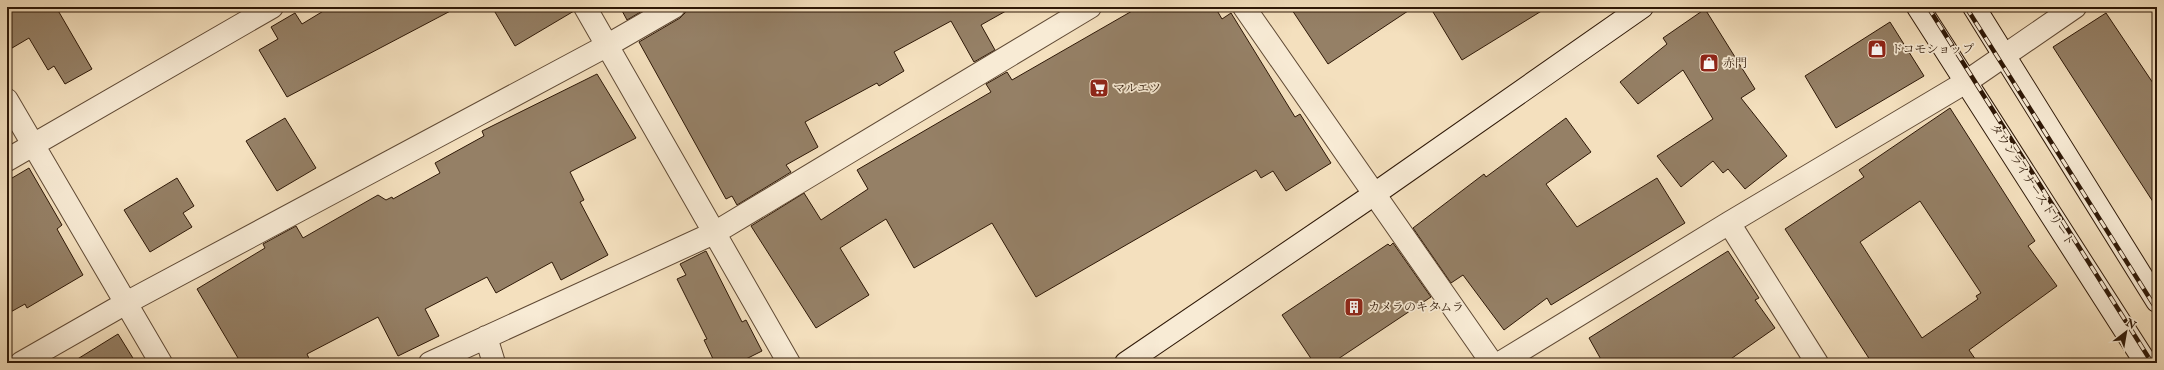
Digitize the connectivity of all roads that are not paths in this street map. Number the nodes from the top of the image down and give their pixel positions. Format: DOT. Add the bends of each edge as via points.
graph roads {
  1 [pos="272,7"];
  2 [pos="585,7"];
  3 [pos="674,7"];
  4 [pos="1090,7"];
  5 [pos="1244,7"];
  6 [pos="1918,7"];
  7 [pos="1974,7"];
  8 [pos="2075,7"];
  9 [pos="1638,8"];
  10 [pos="608,45"];
  11 [pos="2006,57"];
  12 [pos="1966,82"];
  13 [pos="7,100"];
  14 [pos="33,144"];
  15 [pos="7,160"];
  16 [pos="1373,195"];
  17 [pos="1729,223"];
  18 [pos="716,232"];
  19 [pos="2157,301"];
  20 [pos="126,303"];
  21 [pos="486,337"];
  22 [pos="21,363"];
  23 [pos="161,363"];
  24 [pos="430,363"];
  25 [pos="494,363"];
  26 [pos="789,363"];
  27 [pos="1126,363"];
  28 [pos="1492,363"];
  29 [pos="1500,363"];
  30 [pos="1817,363"];
  31 [pos="2146,363"];
  1 -- 14 [label="street"];
  2 -- 10 [label="street"];
  3 -- 10 [label="street"];
  4 -- 18 [label="street"];
  5 -- 16 [label="street"];
  6 -- 12 [label="street, タウンライナーストリート"];
  7 -- 11 [label="street"];
  8 -- 11 [label="street"];
  9 -- 16 [label="street"];
  10 -- 18 [label="street"];
  10 -- 20 [label="street"];
  11 -- 12 [label="street"];
  11 -- 19 [label="street"];
  12 -- 17 [label="street"];
  12 -- 31 [label="street, タウンライナーストリート"];
  13 -- 14 [label="street"];
  14 -- 15 [label="street"];
  14 -- 20 [label="street"];
  16 -- 27 [label="street"];
  16 -- 28 [label="street"];
  17 -- 29 [label="street"];
  17 -- 30 [label="street"];
  18 -- 21 [label="street"];
  18 -- 26 [label="street"];
  20 -- 22 [label="street"];
  20 -- 23 [label="street"];
  21 -- 24 [label="street"];
  21 -- 25 [label="street"];
}
